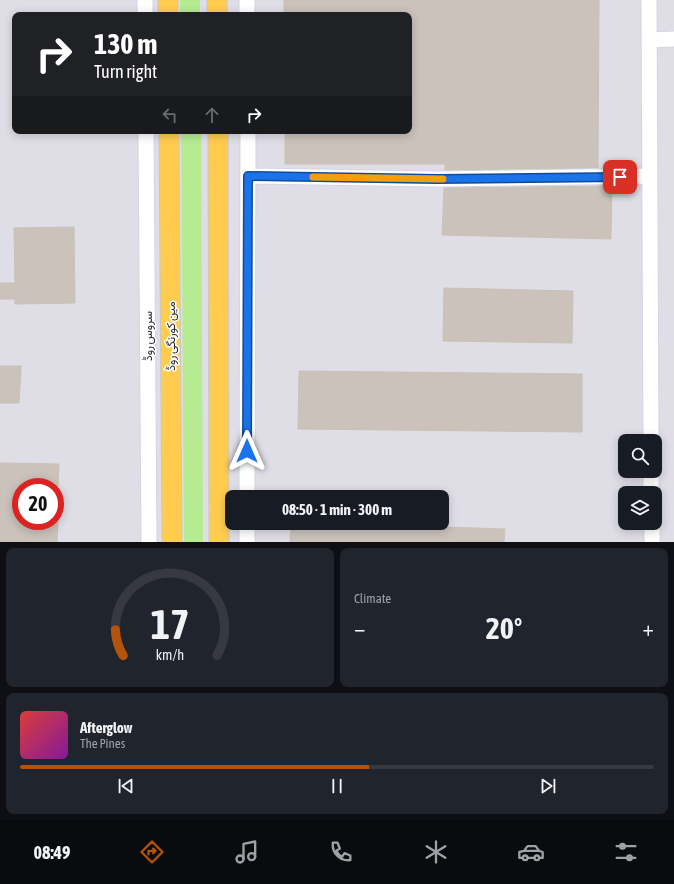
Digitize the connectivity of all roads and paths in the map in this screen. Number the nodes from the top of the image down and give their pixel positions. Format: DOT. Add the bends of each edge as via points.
graph roads {
  1 [pos="145,0"];
  2 [pos="168,0"];
  3 [pos="217,0"];
  4 [pos="247,0"];
  5 [pos="649,0"];
  6 [pos="145,12"];
  7 [pos="168,12"];
  8 [pos="217,12"];
  9 [pos="247,12"];
  10 [pos="674,39"];
  11 [pos="649,40"];
  12 [pos="146,134"];
  13 [pos="169,134"];
  14 [pos="218,134"];
  15 [pos="248,134"];
  16 [pos="248,176"];
  17 [pos="650,176"];
  18 [pos="651,434"];
  19 [pos="246,490"];
  20 [pos="246,530"];
  21 [pos="652,530"];
  22 [pos="149,542"];
  23 [pos="172,542"];
  24 [pos="219,542"];
  25 [pos="246,542"];
  26 [pos="652,542"];
  1 -- 6 [label="street"];
  2 -- 7 [label="main road"];
  3 -- 8 [label="main road"];
  4 -- 9 [label="street"];
  5 -- 11 [label="street"];
  10 -- 11 [label="street"];
  11 -- 17 [label="street"];
  12 -- 22 [label="street, سروس روڈ"];
  13 -- 23 [label="main road, مین کورنگی روڈ"];
  14 -- 24 [label="main road"];
  15 -- 16 [label="street"];
  16 -- 17 [label="street" via="437,179"];
  16 -- 19 [label="street"];
  17 -- 18 [label="street"];
  20 -- 25 [label="street"];
  21 -- 26 [label="street"];
}
